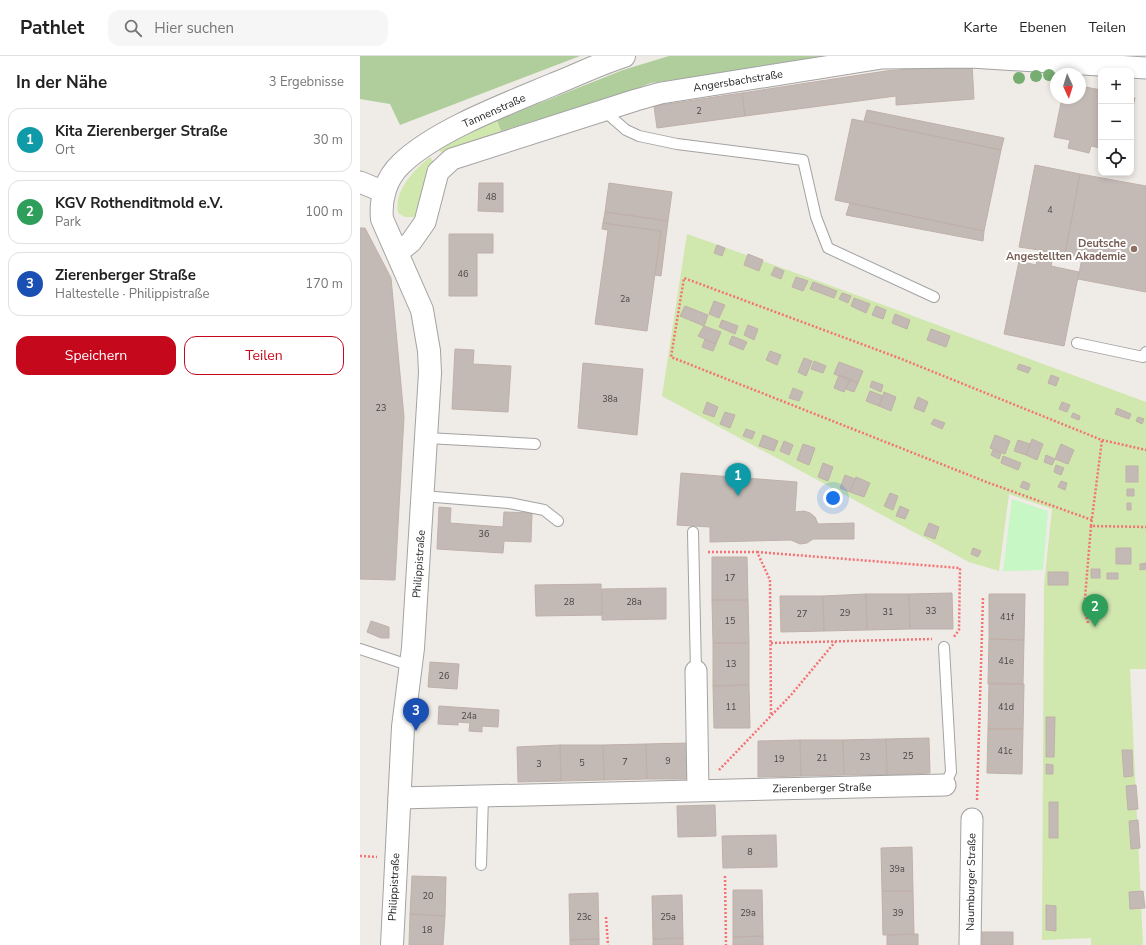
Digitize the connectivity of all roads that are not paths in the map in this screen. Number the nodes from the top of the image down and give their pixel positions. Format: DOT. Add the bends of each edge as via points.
graph roads {
  1 [pos="624,56"];
  2 [pos="1146,68"];
  3 [pos="603,110"];
  4 [pos="360,182"];
  5 [pos="384,192"];
  6 [pos="397,253"];
  7 [pos="934,297"];
  8 [pos="1076,343"];
  9 [pos="1146,352"];
  10 [pos="427,438"];
  11 [pos="536,444"];
  12 [pos="423,496"];
  13 [pos="558,521"];
  14 [pos="693,532"];
  15 [pos="944,647"];
  16 [pos="360,649"];
  17 [pos="411,666"];
  18 [pos="696,671"];
  19 [pos="945,785"];
  20 [pos="698,791"];
  21 [pos="484,796"];
  22 [pos="399,798"];
  23 [pos="972,819"];
  24 [pos="480,865"];
  25 [pos="392,945"];
  26 [pos="970,945"];
  1 -- 5 [label="street, Tannenstraße" via="520,99 435,140 401,164"];
  2 -- 3 [label="street, Angersbachstraße" via="971,57 882,58 661,93"];
  3 -- 6 [label="street, Angersbachstraße" via="452,159 438,172 425,222 410,242"];
  3 -- 7 [label="lane" via="626,130 639,136 677,144 803,160 816,217 828,248"];
  4 -- 5 [label="street"];
  5 -- 6 [label="street, Philippistraße" via="382,219"];
  6 -- 10 [label="street, Philippistraße" via="417,295 426,327 430,373"];
  8 -- 9 [label="lane" via="1143,357"];
  10 -- 11 [label="lane"];
  10 -- 12 [label="street, Philippistraße"];
  12 -- 13 [label="lane" via="510,503 544,510"];
  12 -- 17 [label="street, Philippistraße"];
  14 -- 18 [label="lane"];
  15 -- 19 [label="lane" via="951,772"];
  16 -- 17 [label="lane"];
  17 -- 22 [label="street, Philippistraße" via="403,727"];
  18 -- 20 [label="street"];
  19 -- 20 [label="street, Zierenberger Straße"];
  20 -- 21 [label="street, Zierenberger Straße"];
  21 -- 22 [label="street, Zierenberger Straße"];
  21 -- 24 [label="lane"];
  22 -- 25 [label="street, Philippistraße"];
  23 -- 26 [label="street, Naumburger Straße"];
}
